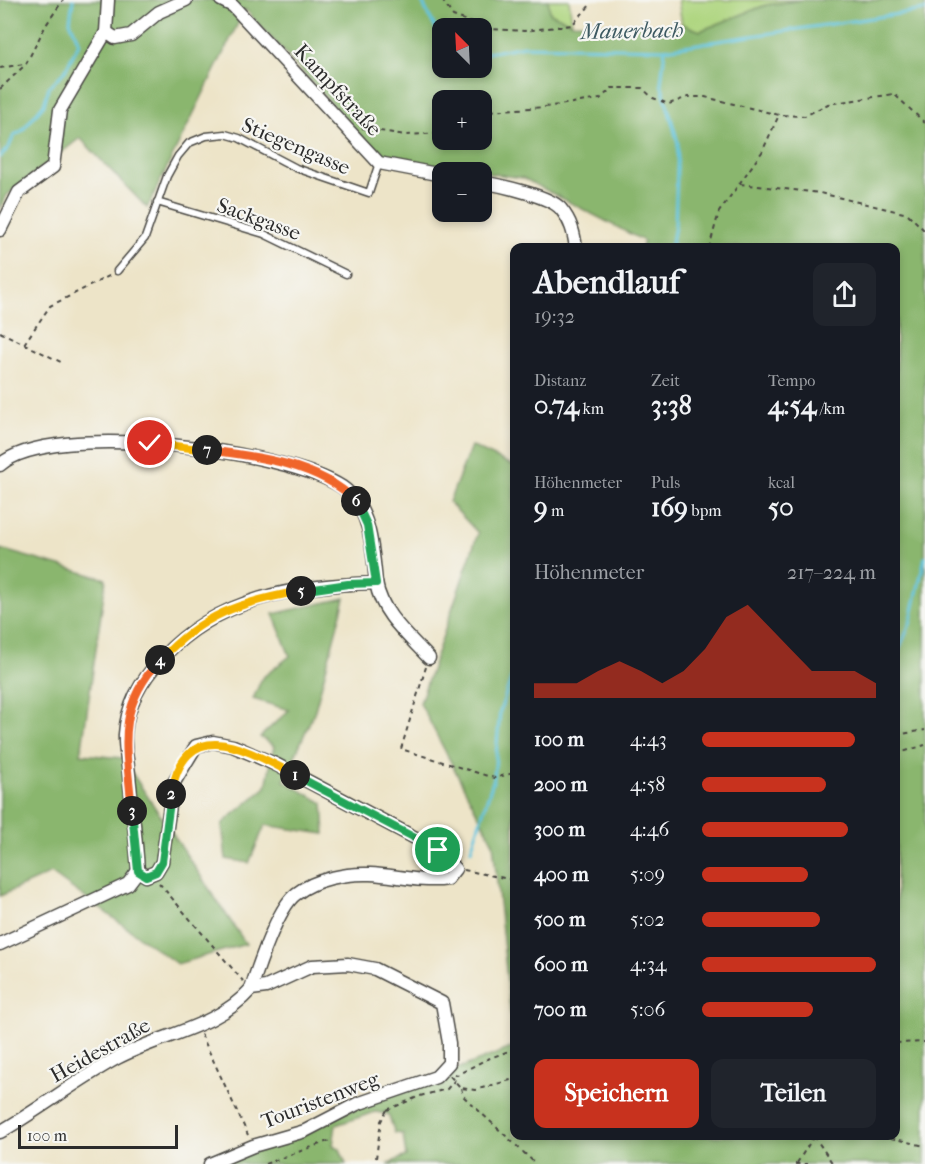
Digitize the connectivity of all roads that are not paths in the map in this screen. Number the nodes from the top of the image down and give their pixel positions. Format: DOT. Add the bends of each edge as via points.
graph roads {
  1 [pos="108,0"];
  2 [pos="186,0"];
  3 [pos="220,0"];
  4 [pos="106,32"];
  5 [pos="379,163"];
  6 [pos="432,173"];
  7 [pos="492,184"];
  8 [pos="158,202"];
  9 [pos="0,230"];
  10 [pos="575,243"];
  11 [pos="117,271"];
  12 [pos="346,274"];
  13 [pos="0,465"];
  14 [pos="376,583"];
  15 [pos="429,658"];
  16 [pos="138,871"];
  17 [pos="0,944"];
  18 [pos="251,990"];
  19 [pos="0,1132"];
  20 [pos="210,1164"];
  1 -- 4 [label="street"];
  2 -- 4 [label="street" via="159,12 131,35 115,38"];
  3 -- 5 [label="street, Kampfstraße" via="233,6"];
  4 -- 9 [label="street" via="60,110 53,167 19,192"];
  5 -- 6 [label="street, Kampfstraße"];
  5 -- 8 [label="lane, Stiegengasse" via="369,193 318,177 239,138 216,134 184,148 167,176"];
  7 -- 10 [label="street" via="560,207 574,229"];
  8 -- 11 [label="lane, Stiegengasse" via="145,238"];
  8 -- 12 [label="lane, Sackgasse" via="264,234"];
  13 -- 14 [label="street" via="25,451 63,443 110,441 229,453 313,473 357,501 367,525"];
  14 -- 15 [label="street" via="387,614"];
  14 -- 16 [label="street" via="312,589 226,609 187,633 147,674 134,695 125,735"];
  16 -- 17 [label="street" via="128,884"];
  16 -- 18 [label="street" via="146,876 156,872 162,862 173,784 196,746 213,742 233,746 307,781 438,850 455,869 447,879 434,881 367,873 319,881 294,895 278,919"];
  18 -- 19 [label="street, Heidestraße" via="231,1008 197,1026 114,1060"];
  18 -- 20 [label="street, Touristenweg" via="312,966 348,964 375,969 442,1003 448,1063 436,1077 357,1104 305,1131"];
}
